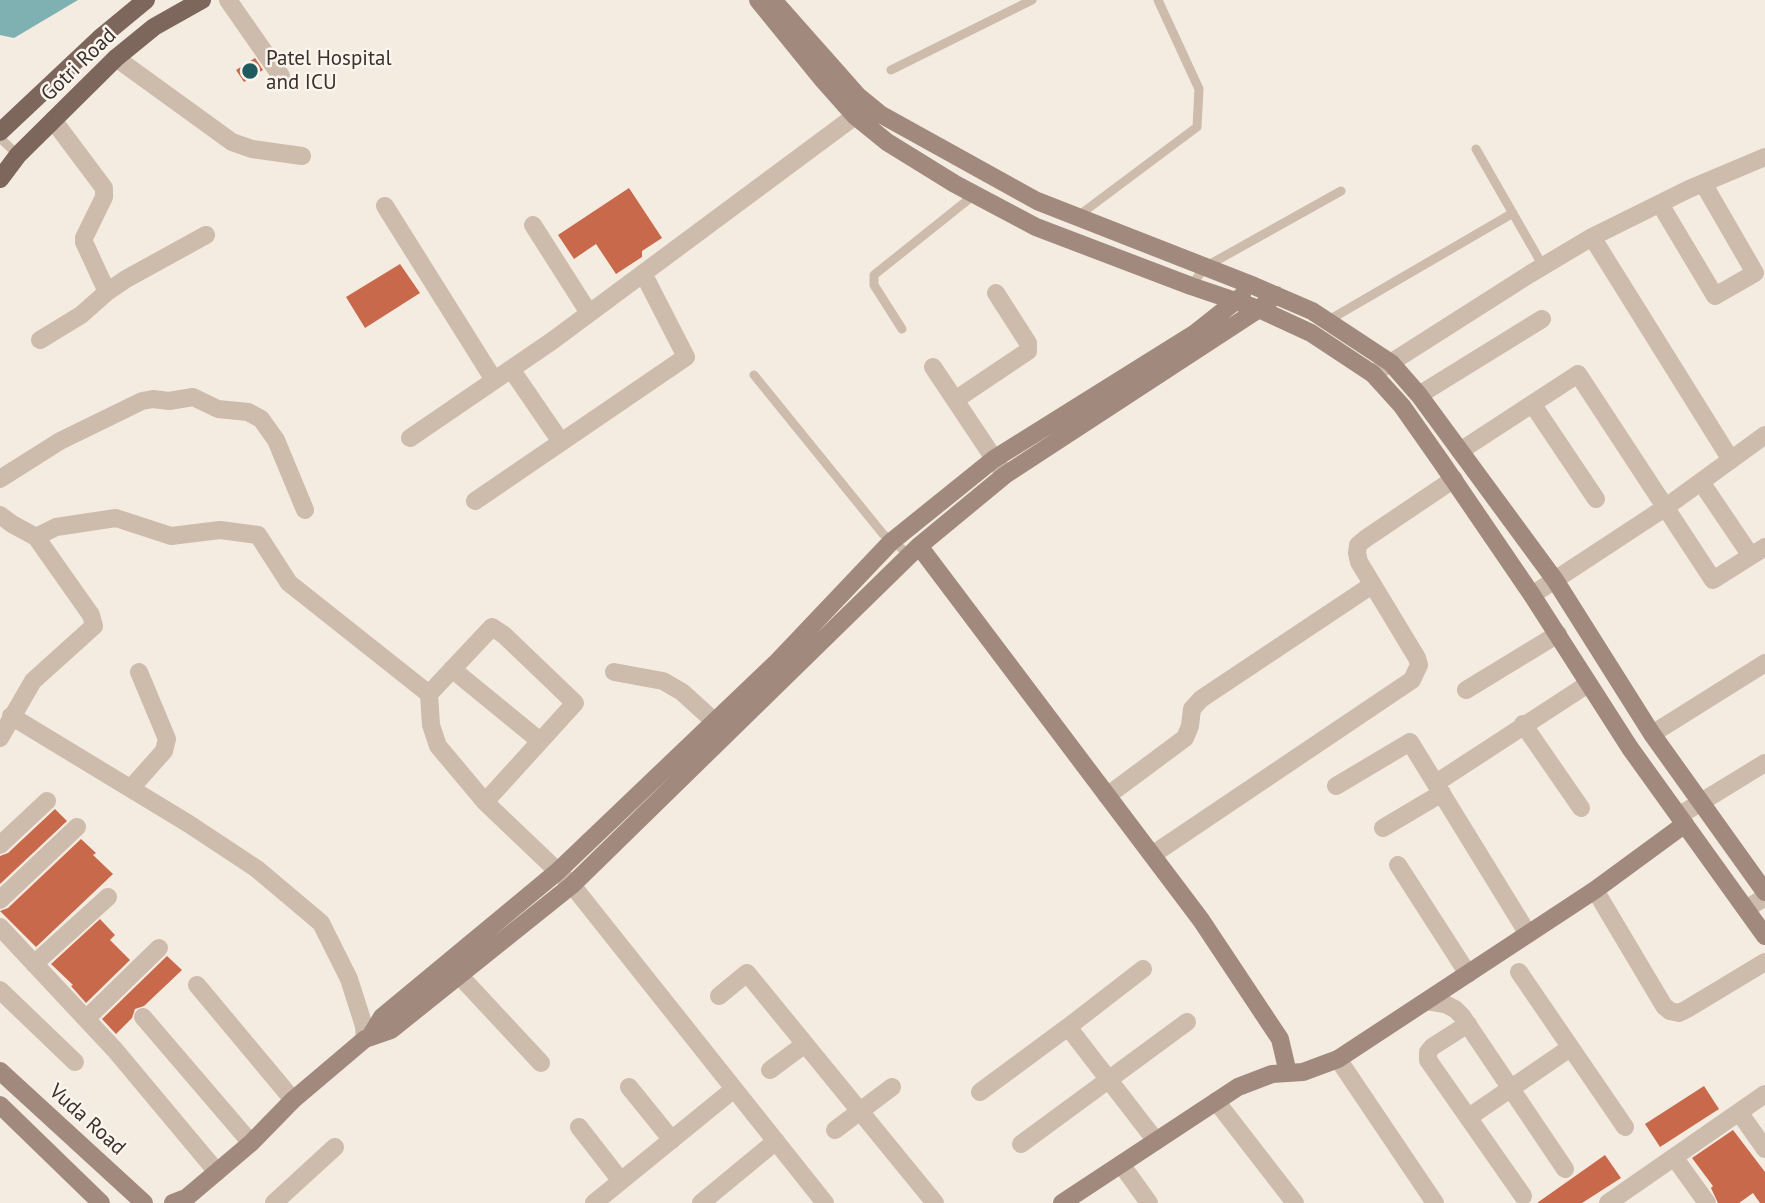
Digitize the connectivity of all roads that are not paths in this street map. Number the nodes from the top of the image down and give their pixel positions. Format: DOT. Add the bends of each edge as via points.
graph roads {
  1 [pos="146,0"];
  2 [pos="202,0"];
  3 [pos="228,0"];
  4 [pos="1032,0"];
  5 [pos="1158,0"];
  6 [pos="766,1"];
  7 [pos="116,58"];
  8 [pos="891,70"];
  9 [pos="281,76"];
  10 [pos="855,116"];
  11 [pos="53,120"];
  12 [pos="0,132"];
  13 [pos="0,138"];
  14 [pos="1476,149"];
  15 [pos="18,155"];
  16 [pos="302,156"];
  17 [pos="1765,157"];
  18 [pos="0,179"];
  19 [pos="1703,183"];
  20 [pos="1341,191"];
  21 [pos="974,195"];
  22 [pos="1660,204"];
  23 [pos="385,206"];
  24 [pos="1513,213"];
  25 [pos="1076,217"];
  26 [pos="533,225"];
  27 [pos="206,235"];
  28 [pos="1592,237"];
  29 [pos="1543,266"];
  30 [pos="1205,267"];
  31 [pos="643,273"];
  32 [pos="1191,286"];
  33 [pos="1254,286"];
  34 [pos="107,292"];
  35 [pos="996,293"];
  36 [pos="1276,295"];
  37 [pos="1235,302"];
  38 [pos="1259,309"];
  39 [pos="589,313"];
  40 [pos="1542,319"];
  41 [pos="1329,320"];
  42 [pos="902,329"];
  43 [pos="40,340"];
  44 [pos="1391,363"];
  45 [pos="933,367"];
  46 [pos="512,369"];
  47 [pos="1373,374"];
  48 [pos="754,375"];
  49 [pos="494,380"];
  50 [pos="1419,395"];
  51 [pos="955,400"];
  52 [pos="1533,405"];
  53 [pos="410,438"];
  54 [pos="1764,438"];
  55 [pos="561,442"];
  56 [pos="1460,452"];
  57 [pos="994,459"];
  58 [pos="1731,460"];
  59 [pos="1005,475"];
  60 [pos="0,479"];
  61 [pos="1454,479"];
  62 [pos="1702,482"];
  63 [pos="1596,499"];
  64 [pos="475,500"];
  65 [pos="1666,507"];
  66 [pos="305,510"];
  67 [pos="0,514"];
  68 [pos="36,537"];
  69 [pos="891,542"];
  70 [pos="914,551"];
  71 [pos="1758,552"];
  72 [pos="1555,580"];
  73 [pos="1372,584"];
  74 [pos="1532,595"];
  75 [pos="1558,634"];
  76 [pos="1765,663"];
  77 [pos="452,669"];
  78 [pos="139,672"];
  79 [pos="614,673"];
  80 [pos="1588,684"];
  81 [pos="1466,690"];
  82 [pos="429,694"];
  83 [pos="715,722"];
  84 [pos="1523,724"];
  85 [pos="5,728"];
  86 [pos="1652,734"];
  87 [pos="540,741"];
  88 [pos="1765,763"];
  89 [pos="1336,786"];
  90 [pos="131,788"];
  91 [pos="1439,788"];
  92 [pos="1107,796"];
  93 [pos="47,800"];
  94 [pos="485,802"];
  95 [pos="1700,802"];
  96 [pos="1581,808"];
  97 [pos="1683,820"];
  98 [pos="76,827"];
  99 [pos="1383,828"];
  100 [pos="0,845"];
  101 [pos="1152,855"];
  102 [pos="1398,865"];
  103 [pos="557,872"];
  104 [pos="572,884"];
  105 [pos="1595,890"];
  106 [pos="1765,894"];
  107 [pos="108,897"];
  108 [pos="0,900"];
  109 [pos="1746,909"];
  110 [pos="0,927"];
  111 [pos="1528,934"];
  112 [pos="1765,936"];
  113 [pos="159,948"];
  114 [pos="1765,962"];
  115 [pos="34,964"];
  116 [pos="1143,969"];
  117 [pos="1519,972"];
  118 [pos="1468,974"];
  119 [pos="459,975"];
  120 [pos="197,985"];
  121 [pos="0,990"];
  122 [pos="719,996"];
  123 [pos="1427,1001"];
  124 [pos="143,1017"];
  125 [pos="86,1019"];
  126 [pos="1187,1022"];
  127 [pos="1468,1024"];
  128 [pos="1068,1027"];
  129 [pos="361,1043"];
  130 [pos="804,1044"];
  131 [pos="1570,1048"];
  132 [pos="1338,1059"];
  133 [pos="75,1062"];
  134 [pos="541,1063"];
  135 [pos="770,1070"];
  136 [pos="0,1071"];
  137 [pos="1288,1073"];
  138 [pos="1110,1081"];
  139 [pos="629,1087"];
  140 [pos="892,1087"];
  141 [pos="734,1089"];
  142 [pos="1510,1089"];
  143 [pos="980,1092"];
  144 [pos="1765,1094"];
  145 [pos="293,1100"];
  146 [pos="1216,1101"];
  147 [pos="0,1105"];
  148 [pos="860,1112"];
  149 [pos="1740,1112"];
  150 [pos="1469,1117"];
  151 [pos="579,1127"];
  152 [pos="1625,1127"];
  153 [pos="835,1130"];
  154 [pos="672,1140"];
  155 [pos="776,1141"];
  156 [pos="1156,1141"];
  157 [pos="251,1143"];
  158 [pos="1021,1144"];
  159 [pos="335,1147"];
  160 [pos="1765,1149"];
  161 [pos="1675,1157"];
  162 [pos="1121,1164"];
  163 [pos="1565,1169"];
  164 [pos="217,1172"];
  165 [pos="621,1181"];
  166 [pos="1523,1196"];
  167 [pos="180,1201"];
  168 [pos="101,1203"];
  169 [pos="144,1203"];
  170 [pos="274,1203"];
  171 [pos="594,1203"];
  172 [pos="701,1203"];
  173 [pos="825,1203"];
  174 [pos="935,1203"];
  175 [pos="1062,1203"];
  176 [pos="1149,1203"];
  177 [pos="1295,1203"];
  178 [pos="1435,1203"];
  179 [pos="1608,1203"];
  180 [pos="1707,1203"];
  1 -- 12 [label="main road, Gotri Road"];
  2 -- 7 [label="main road, Gotri Road" via="154,27"];
  3 -- 9 [label="street"];
  4 -- 8 [label="lane"];
  5 -- 25 [label="lane" via="1199,89 1197,127"];
  6 -- 10 [label="street"];
  6 -- 25 [label="street" via="880,114 1026,197"];
  7 -- 11 [label="main road, Gotri Road"];
  7 -- 16 [label="street" via="232,142"];
  10 -- 21 [label="street" via="887,142"];
  10 -- 31 [label="street"];
  11 -- 15 [label="main road, Gotri Road"];
  11 -- 34 [label="street" via="104,188 84,242"];
  13 -- 15 [label="lane"];
  14 -- 24 [label="lane"];
  15 -- 18 [label="main road, Gotri Road"];
  17 -- 19 [label="street"];
  19 -- 22 [label="street"];
  19 -- 22 [label="street" via="1755,273 1715,296"];
  20 -- 30 [label="lane"];
  21 -- 32 [label="street" via="1036,227"];
  21 -- 42 [label="lane" via="874,275 874,285"];
  22 -- 28 [label="street"];
  23 -- 49 [label="street"];
  24 -- 29 [label="lane"];
  24 -- 41 [label="lane"];
  25 -- 30 [label="street"];
  26 -- 39 [label="street"];
  27 -- 34 [label="street"];
  28 -- 29 [label="street"];
  28 -- 58 [label="street"];
  29 -- 44 [label="street"];
  30 -- 32 [label="lane"];
  30 -- 33 [label="street"];
  31 -- 39 [label="street"];
  31 -- 55 [label="street" via="686,357"];
  32 -- 37 [label="street"];
  33 -- 36 [label="street"];
  33 -- 37 [label="street"];
  34 -- 43 [label="street" via="82,315"];
  35 -- 51 [label="street" via="1028,351"];
  36 -- 38 [label="street"];
  36 -- 41 [label="street"];
  37 -- 38 [label="street"];
  37 -- 57 [label="street" via="1194,334"];
  38 -- 47 [label="street" via="1311,333"];
  38 -- 59 [label="street"];
  39 -- 46 [label="street"];
  40 -- 50 [label="street"];
  41 -- 44 [label="street"];
  44 -- 47 [label="street"];
  44 -- 50 [label="street"];
  45 -- 51 [label="street"];
  46 -- 49 [label="street"];
  46 -- 55 [label="street"];
  47 -- 61 [label="street"];
  48 -- 69 [label="lane"];
  49 -- 53 [label="street"];
  50 -- 56 [label="street"];
  51 -- 57 [label="street"];
  52 -- 56 [label="street"];
  52 -- 63 [label="street"];
  52 -- 65 [label="street" via="1578,374"];
  54 -- 58 [label="street"];
  55 -- 64 [label="street"];
  56 -- 72 [label="street"];
  57 -- 59 [label="street"];
  57 -- 69 [label="street"];
  58 -- 62 [label="street"];
  59 -- 70 [label="street"];
  60 -- 66 [label="street" via="60,441 142,401 193,397 261,419 276,440"];
  61 -- 73 [label="street" via="1358,545 1359,562"];
  61 -- 74 [label="street"];
  62 -- 65 [label="street"];
  62 -- 71 [label="street"];
  65 -- 71 [label="street" via="1713,580"];
  65 -- 72 [label="street"];
  67 -- 68 [label="street"];
  68 -- 82 [label="street" via="56,527 116,518 171,536 220,530 258,535 289,583"];
  68 -- 85 [label="street" via="95,623 39,673"];
  69 -- 70 [label="lane"];
  69 -- 83 [label="street"];
  70 -- 92 [label="street"];
  70 -- 104 [label="street"];
  72 -- 74 [label="street"];
  72 -- 86 [label="street"];
  73 -- 92 [label="street" via="1201,699 1192,709 1185,738"];
  73 -- 101 [label="street" via="1417,658 1419,665 1412,680"];
  74 -- 75 [label="street"];
  75 -- 80 [label="street"];
  75 -- 81 [label="street"];
  76 -- 86 [label="street"];
  77 -- 82 [label="street"];
  77 -- 87 [label="street"];
  77 -- 87 [label="street" via="492,628 504,635 575,703"];
  78 -- 90 [label="street" via="167,739 164,751"];
  79 -- 83 [label="street" via="663,681"];
  80 -- 84 [label="street"];
  80 -- 97 [label="street"];
  82 -- 94 [label="street" via="430,725 438,746"];
  83 -- 103 [label="street"];
  84 -- 91 [label="street"];
  84 -- 96 [label="street"];
  85 -- 90 [label="street"];
  86 -- 95 [label="street"];
  87 -- 94 [label="street"];
  88 -- 95 [label="street"];
  89 -- 91 [label="street" via="1410,742"];
  90 -- 129 [label="street" via="257,869 321,923 349,979 364,1026"];
  91 -- 99 [label="street"];
  91 -- 111 [label="street"];
  92 -- 101 [label="street"];
  93 -- 100 [label="street"];
  94 -- 103 [label="street"];
  95 -- 97 [label="street"];
  95 -- 106 [label="street"];
  97 -- 105 [label="street"];
  97 -- 109 [label="street"];
  98 -- 108 [label="street"];
  101 -- 137 [label="street" via="1280,1039"];
  102 -- 118 [label="street"];
  103 -- 104 [label="street"];
  103 -- 129 [label="street" via="382,1017"];
  104 -- 119 [label="street"];
  104 -- 141 [label="street"];
  105 -- 111 [label="street"];
  105 -- 114 [label="street" via="1670,1011 1679,1013"];
  106 -- 109 [label="street"];
  107 -- 115 [label="street"];
  109 -- 112 [label="street"];
  110 -- 115 [label="street"];
  111 -- 118 [label="street"];
  113 -- 125 [label="street"];
  115 -- 125 [label="street"];
  116 -- 128 [label="street"];
  117 -- 131 [label="street"];
  118 -- 123 [label="street"];
  119 -- 129 [label="street" via="391,1030"];
  119 -- 134 [label="street"];
  120 -- 145 [label="street"];
  121 -- 133 [label="street"];
  122 -- 130 [label="street" via="747,974"];
  123 -- 127 [label="street" via="1455,1009"];
  123 -- 132 [label="street"];
  124 -- 157 [label="street"];
  125 -- 164 [label="street"];
  126 -- 138 [label="street"];
  127 -- 142 [label="street"];
  127 -- 150 [label="street" via="1432,1047 1428,1060"];
  128 -- 138 [label="street"];
  128 -- 143 [label="street"];
  129 -- 145 [label="street"];
  130 -- 135 [label="street"];
  130 -- 148 [label="street"];
  131 -- 142 [label="street"];
  131 -- 152 [label="street"];
  132 -- 137 [label="street"];
  132 -- 178 [label="street"];
  136 -- 169 [label="street, Vuda Road"];
  137 -- 146 [label="street" via="1238,1087"];
  138 -- 156 [label="street"];
  138 -- 158 [label="street"];
  139 -- 154 [label="street"];
  140 -- 148 [label="street"];
  141 -- 154 [label="street"];
  141 -- 155 [label="street"];
  142 -- 150 [label="street"];
  142 -- 163 [label="street"];
  144 -- 149 [label="street"];
  145 -- 157 [label="street"];
  146 -- 156 [label="street"];
  146 -- 177 [label="street"];
  147 -- 168 [label="street"];
  148 -- 153 [label="street"];
  148 -- 174 [label="street"];
  149 -- 160 [label="street"];
  149 -- 161 [label="street"];
  150 -- 166 [label="street"];
  151 -- 165 [label="street"];
  154 -- 165 [label="street"];
  155 -- 172 [label="street"];
  155 -- 173 [label="street"];
  156 -- 162 [label="street"];
  157 -- 164 [label="street"];
  159 -- 170 [label="street"];
  161 -- 179 [label="street"];
  161 -- 180 [label="street"];
  162 -- 175 [label="street"];
  162 -- 176 [label="street"];
  164 -- 167 [label="street"];
  165 -- 171 [label="street"];
}
